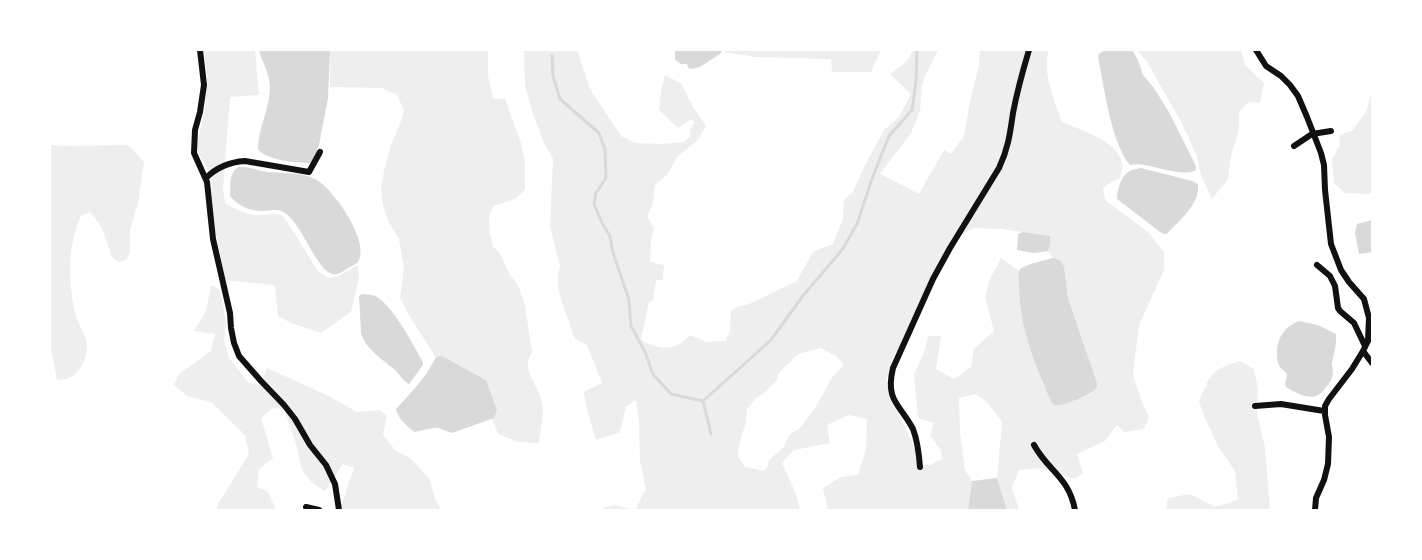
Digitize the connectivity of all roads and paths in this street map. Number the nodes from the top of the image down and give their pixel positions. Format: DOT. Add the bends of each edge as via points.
graph roads {
  1 [pos="200,50"];
  2 [pos="1029,50"];
  3 [pos="1256,50"];
  4 [pos="1331,130"];
  5 [pos="1312,134"];
  6 [pos="1294,146"];
  7 [pos="320,152"];
  8 [pos="206,178"];
  9 [pos="1317,265"];
  10 [pos="1364,349"];
  11 [pos="1372,363"];
  12 [pos="1255,406"];
  13 [pos="1324,411"];
  14 [pos="1034,445"];
  15 [pos="920,467"];
  16 [pos="306,507"];
  17 [pos="320,510"];
  18 [pos="339,510"];
  19 [pos="1075,510"];
  20 [pos="1315,510"];
  1 -- 8 [label="street" via="204,85 194,153"];
  2 -- 15 [label="street" via="1005,156 933,279 893,368 893,398 918,443"];
  3 -- 5 [label="street" via="1266,66 1298,96"];
  4 -- 5 [label="street"];
  5 -- 6 [label="street"];
  5 -- 10 [label="street" via="1324,165 1331,244 1341,270 1367,307 1369,329"];
  7 -- 8 [label="street" via="309,172 235,161"];
  8 -- 18 [label="street" via="213,239 239,356 284,405 326,465 335,484"];
  9 -- 10 [label="street" via="1330,276 1340,311 1354,323"];
  10 -- 11 [label="street"];
  10 -- 13 [label="street" via="1326,402"];
  12 -- 13 [label="street" via="1281,404"];
  13 -- 20 [label="street" via="1329,455"];
  14 -- 19 [label="street" via="1068,489"];
  16 -- 17 [label="street"];
}
